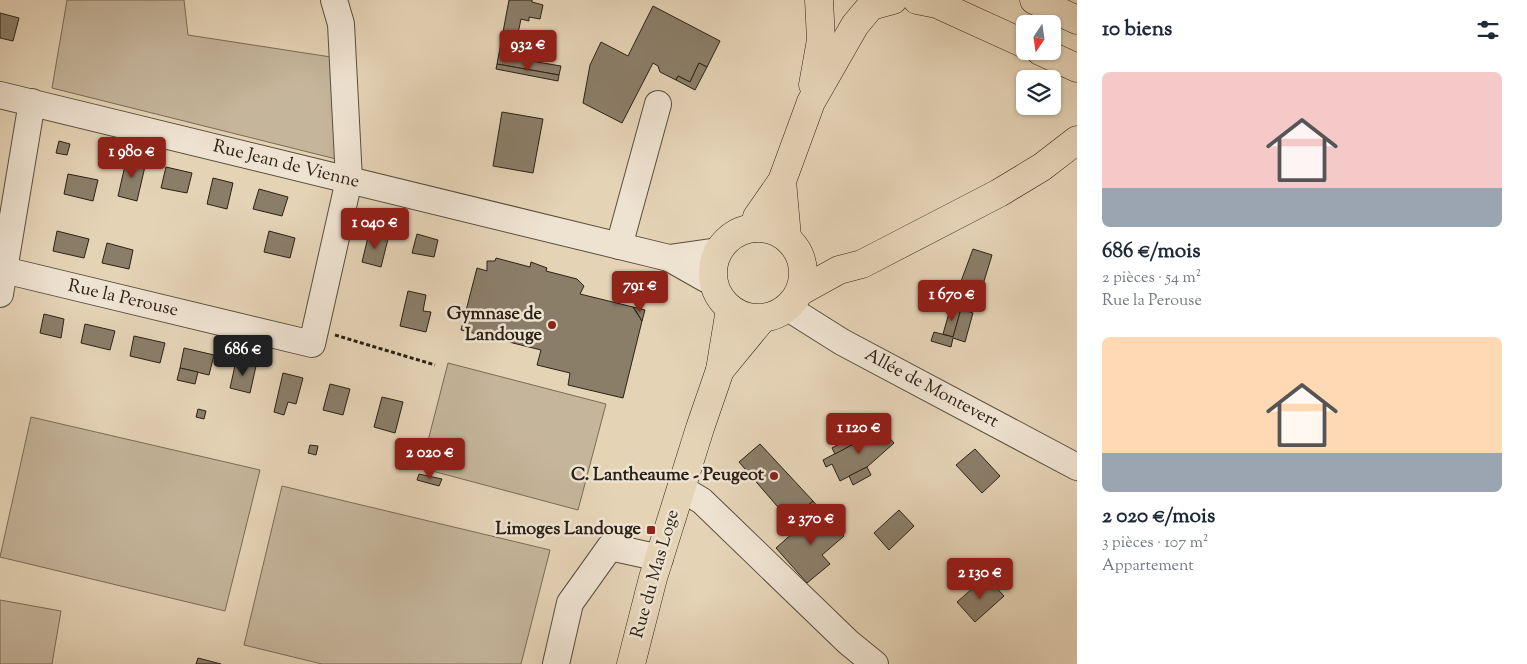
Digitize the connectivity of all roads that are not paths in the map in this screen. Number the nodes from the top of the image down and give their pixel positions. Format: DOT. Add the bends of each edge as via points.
graph roads {
  1 [pos="334,0"];
  2 [pos="819,0"];
  3 [pos="893,0"];
  4 [pos="917,0"];
  5 [pos="971,0"];
  6 [pos="1034,0"];
  7 [pos="1059,0"];
  8 [pos="1077,15"];
  9 [pos="1077,20"];
  10 [pos="1016,21"];
  11 [pos="1016,40"];
  12 [pos="1061,42"];
  13 [pos="1077,50"];
  14 [pos="1060,60"];
  15 [pos="1077,68"];
  16 [pos="0,95"];
  17 [pos="32,102"];
  18 [pos="811,102"];
  19 [pos="658,104"];
  20 [pos="1077,140"];
  21 [pos="349,180"];
  22 [pos="782,182"];
  23 [pos="754,228"];
  24 [pos="792,243"];
  25 [pos="620,246"];
  26 [pos="718,251"];
  27 [pos="669,258"];
  28 [pos="839,270"];
  29 [pos="713,280"];
  30 [pos="2,282"];
  31 [pos="794,300"];
  32 [pos="730,309"];
  33 [pos="762,319"];
  34 [pos="720,370"];
  35 [pos="1077,467"];
  36 [pos="682,489"];
  37 [pos="660,558"];
  38 [pos="556,664"];
  39 [pos="631,664"];
  40 [pos="875,664"];
  1 -- 21 [label="street" via="341,24"];
  2 -- 18 [label="main road" via="821,40"];
  3 -- 18 [label="main road" via="871,6 856,25"];
  4 -- 11 [label="main road" via="937,4"];
  5 -- 10 [label="main road"];
  6 -- 9 [label="main road"];
  7 -- 8 [label="main road"];
  12 -- 13 [label="main road"];
  14 -- 15 [label="main road"];
  16 -- 17 [label="street, Rue Jean de Vienne"];
  17 -- 21 [label="street, Rue Jean de Vienne"];
  17 -- 30 [label="street"];
  18 -- 22 [label="main road"];
  19 -- 25 [label="street"];
  20 -- 28 [label="main road" via="1042,168 999,193 862,264"];
  21 -- 25 [label="street, Rue Jean de Vienne"];
  21 -- 30 [label="street, Rue la Perouse" via="312,344"];
  22 -- 23 [label="main road" via="757,217"];
  22 -- 24 [label="main road"];
  23 -- 24 [label="main road" via="772,230"];
  23 -- 26 [label="main road" via="736,233"];
  24 -- 28 [label="main road"];
  24 -- 31 [label="main road" via="804,268 804,280"];
  25 -- 27 [label="street, Rue Jean de Vienne"];
  26 -- 27 [label="street"];
  26 -- 29 [label="main road"];
  27 -- 29 [label="street, Rue Jean de Vienne"];
  28 -- 31 [label="main road"];
  29 -- 32 [label="main road" via="719,296"];
  31 -- 33 [label="main road" via="777,315"];
  31 -- 35 [label="street, Allée de Montevert" via="842,342"];
  32 -- 33 [label="main road" via="744,317"];
  32 -- 34 [label="main road, Rue du Mas Loge"];
  33 -- 34 [label="main road, Rue du Mas Loge"];
  34 -- 36 [label="main road, Rue du Mas Loge"];
  36 -- 37 [label="main road, Rue du Mas Loge"];
  36 -- 40 [label="street" via="702,502"];
  37 -- 38 [label="street" via="610,547 570,602"];
  37 -- 39 [label="main road, Rue du Mas Loge"];
}
